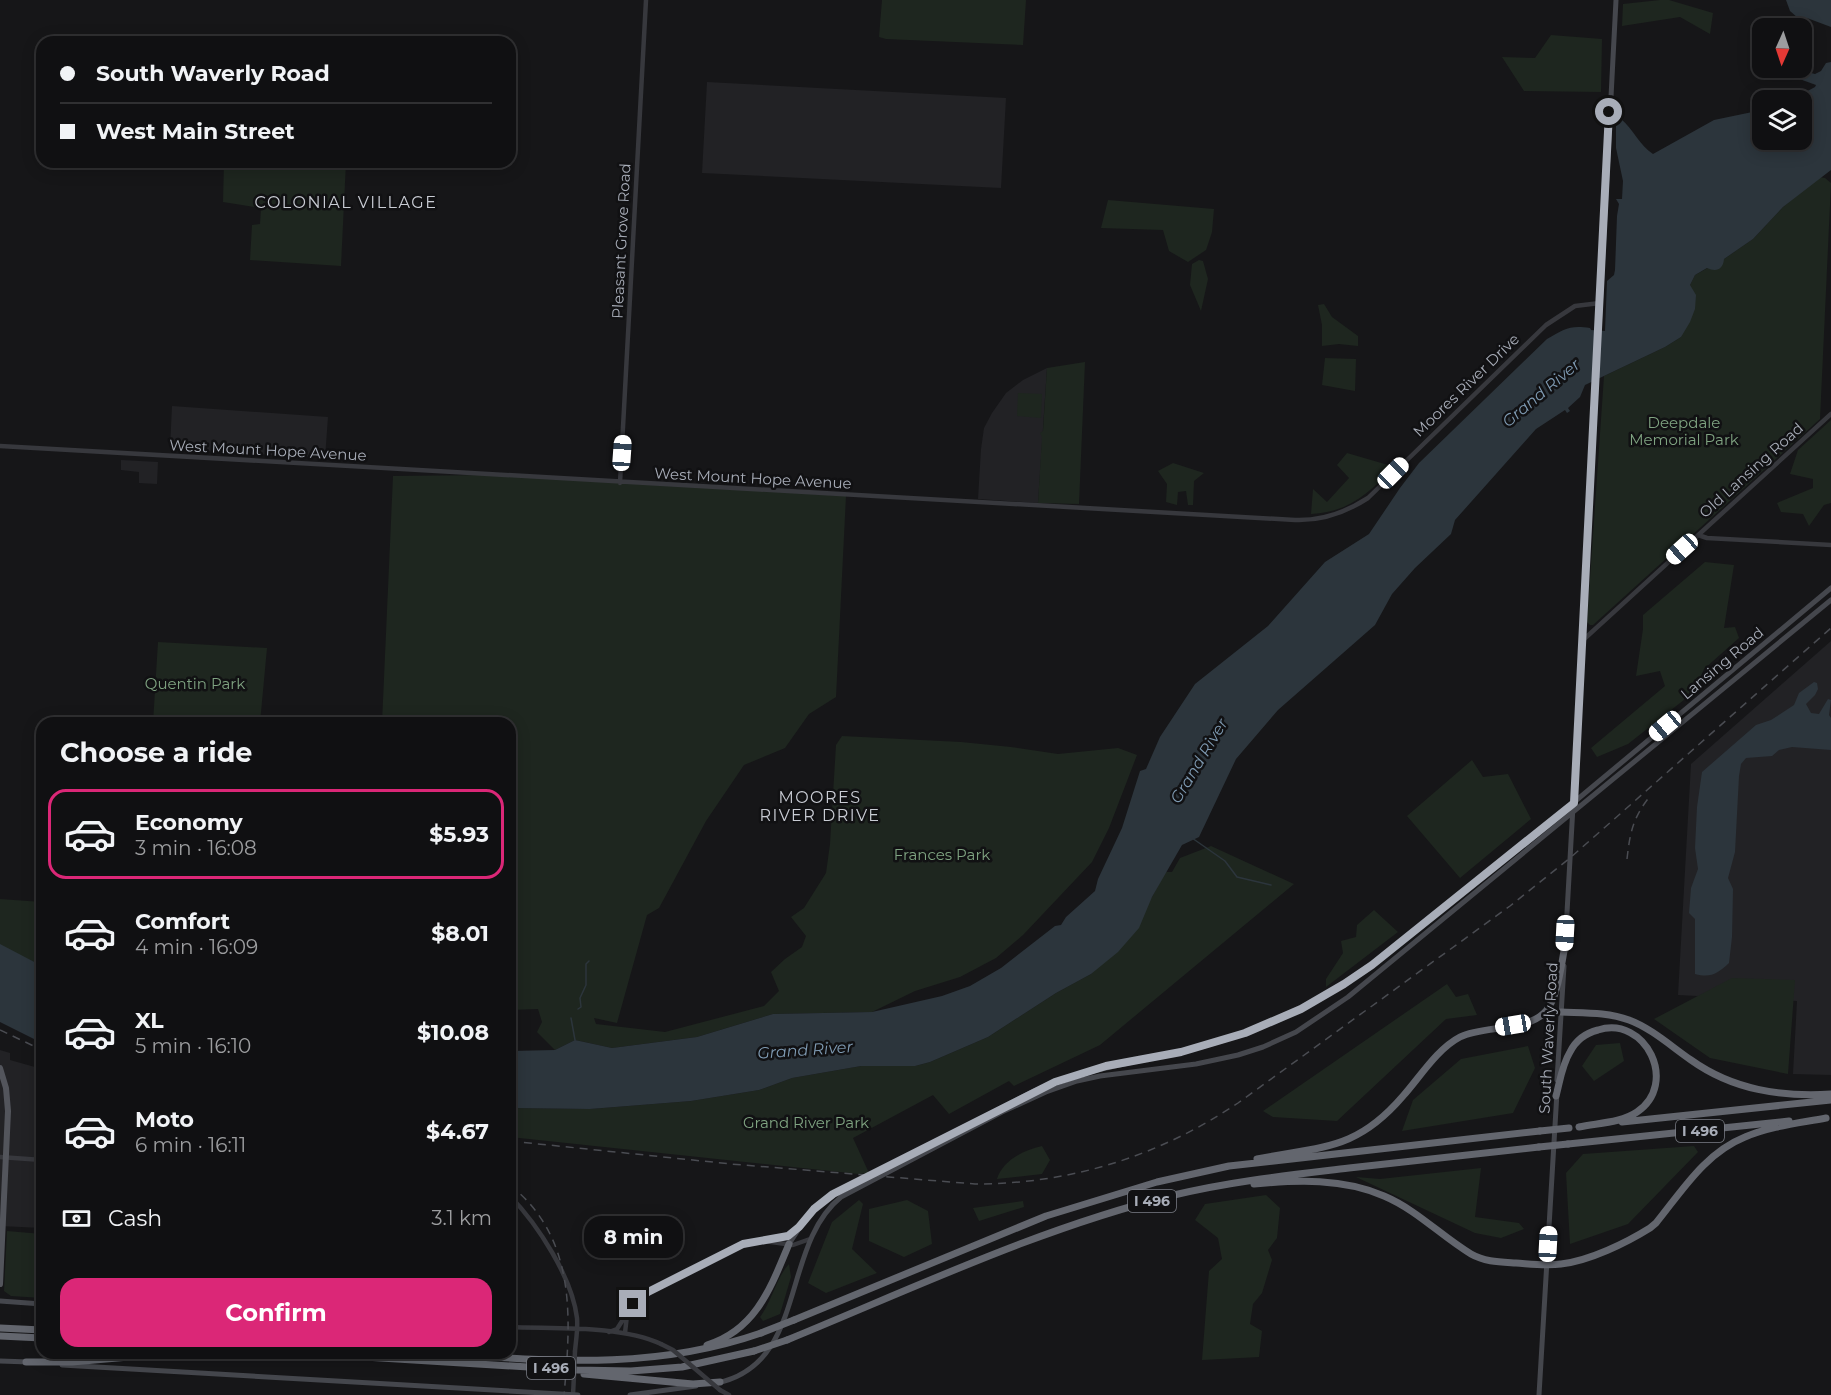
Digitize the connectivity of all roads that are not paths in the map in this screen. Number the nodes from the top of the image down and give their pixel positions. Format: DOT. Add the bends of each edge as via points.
graph roads {
  1 [pos="646,0"];
  2 [pos="1616,0"];
  3 [pos="1600,303"];
  4 [pos="1831,414"];
  5 [pos="0,446"];
  6 [pos="620,483"];
  7 [pos="1359,504"];
  8 [pos="1698,535"];
  9 [pos="1831,544"];
  10 [pos="1831,588"];
  11 [pos="1831,600"];
  12 [pos="1582,641"];
  13 [pos="1574,803"];
  14 [pos="1573,813"];
  15 [pos="1565,946"];
  16 [pos="1561,1012"];
  17 [pos="0,1068"];
  18 [pos="1044,1090"];
  19 [pos="1831,1094"];
  20 [pos="1556,1096"];
  21 [pos="1831,1100"];
  22 [pos="1829,1117"];
  23 [pos="1579,1127"];
  24 [pos="3,1158"];
  25 [pos="36,1160"];
  26 [pos="1229,1166"];
  27 [pos="1175,1195"];
  28 [pos="516,1203"];
  29 [pos="799,1227"];
  30 [pos="810,1239"];
  31 [pos="759,1240"];
  32 [pos="789,1244"];
  33 [pos="1547,1265"];
  34 [pos="0,1284"];
  35 [pos="0,1301"];
  36 [pos="36,1304"];
  37 [pos="629,1309"];
  38 [pos="516,1327"];
  39 [pos="0,1328"];
  40 [pos="36,1330"];
  41 [pos="577,1330"];
  42 [pos="609,1332"];
  43 [pos="625,1333"];
  44 [pos="0,1336"];
  45 [pos="36,1338"];
  46 [pos="516,1358"];
  47 [pos="106,1359"];
  48 [pos="404,1359"];
  49 [pos="636,1359"];
  50 [pos="0,1360"];
  51 [pos="26,1362"];
  52 [pos="489,1364"];
  53 [pos="720,1387"];
  54 [pos="573,1395"];
  55 [pos="578,1395"];
  56 [pos="630,1395"];
  57 [pos="729,1395"];
  58 [pos="1539,1395"];
  1 -- 6 [label="street, Pleasant Grove Road"];
  2 -- 3 [label="main road, South Waverly Road"];
  3 -- 7 [label="street, Moores River Drive" via="1575,306 1546,325"];
  3 -- 12 [label="main road, South Waverly Road"];
  4 -- 8 [label="street, Old Lansing Road"];
  5 -- 6 [label="street, West Mount Hope Avenue"];
  6 -- 7 [label="street, West Mount Hope Avenue" via="1295,520 1329,517"];
  8 -- 9 [label="street"];
  8 -- 12 [label="street, Old Lansing Road"];
  10 -- 13 [label="main road, Lansing Road"];
  11 -- 14 [label="main road, Lansing Road"];
  12 -- 13 [label="main road, South Waverly Road"];
  13 -- 14 [label="main road, South Waverly Road"];
  13 -- 18 [label="main road, Lansing Road" via="1372,965 1301,1009 1231,1038 1106,1066"];
  14 -- 15 [label="main road, South Waverly Road"];
  14 -- 18 [label="main road, Lansing Road" via="1343,1001 1296,1032 1220,1060 1100,1076"];
  15 -- 16 [label="main road, South Waverly Road"];
  15 -- 26 [label="highway" via="1552,1000 1540,1017 1472,1032 1451,1042 1387,1113 1354,1137 1322,1149"];
  16 -- 19 [label="highway" via="1607,1014 1632,1021 1710,1072 1745,1086 1780,1094"];
  16 -- 20 [label="main road, South Waverly Road"];
  17 -- 24 [label="main road" via="8,1111"];
  18 -- 29 [label="main road" via="833,1194"];
  18 -- 30 [label="main road" via="841,1197 819,1221"];
  20 -- 23 [label="highway" via="1569,1052 1591,1032 1622,1029 1649,1048 1657,1078 1647,1102 1625,1118"];
  20 -- 33 [label="main road, South Waverly Road"];
  21 -- 23 [label="highway, I 496"];
  22 -- 27 [label="highway, I 496, bridge" via="1276,1176"];
  22 -- 33 [label="highway" via="1744,1137 1702,1166 1656,1223 1642,1233 1584,1259"];
  23 -- 26 [label="highway, I 496, bridge"];
  24 -- 25 [label="street"];
  24 -- 34 [label="main road"];
  26 -- 49 [label="highway, I 496, bridge" via="1067,1208 761,1333 695,1352"];
  27 -- 33 [label="highway" via="1298,1181 1343,1185 1404,1206 1482,1259"];
  27 -- 52 [label="highway, I 496, bridge" via="1027,1241 754,1351 654,1370"];
  28 -- 41 [label="street" via="531,1220 564,1276 573,1299"];
  29 -- 31 [label="street" via="784,1238"];
  29 -- 32 [label="main road"];
  30 -- 32 [label="street"];
  30 -- 53 [label="main road" via="771,1347 758,1363"];
  31 -- 32 [label="street"];
  31 -- 37 [label="street" via="741,1244 648,1292"];
  32 -- 49 [label="highway" via="762,1304 741,1328 709,1344"];
  33 -- 58 [label="main road, South Waverly Road"];
  35 -- 36 [label="main road"];
  37 -- 42 [label="street" via="616,1330"];
  37 -- 43 [label="street"];
  38 -- 41 [label="street"];
  39 -- 40 [label="highway"];
  41 -- 42 [label="street"];
  41 -- 54 [label="street, bridge"];
  42 -- 43 [label="street"];
  43 -- 53 [label="street, bridge" via="673,1350"];
  44 -- 45 [label="highway"];
  46 -- 49 [label="highway, I 496"];
  47 -- 51 [label="highway"];
  48 -- 52 [label="highway, I 496"];
  50 -- 51 [label="main road"];
  51 -- 54 [label="main road"];
  52 -- 53 [label="highway"];
  53 -- 56 [label="main road"];
  53 -- 57 [label="street"];
  54 -- 55 [label="main road"];
}
